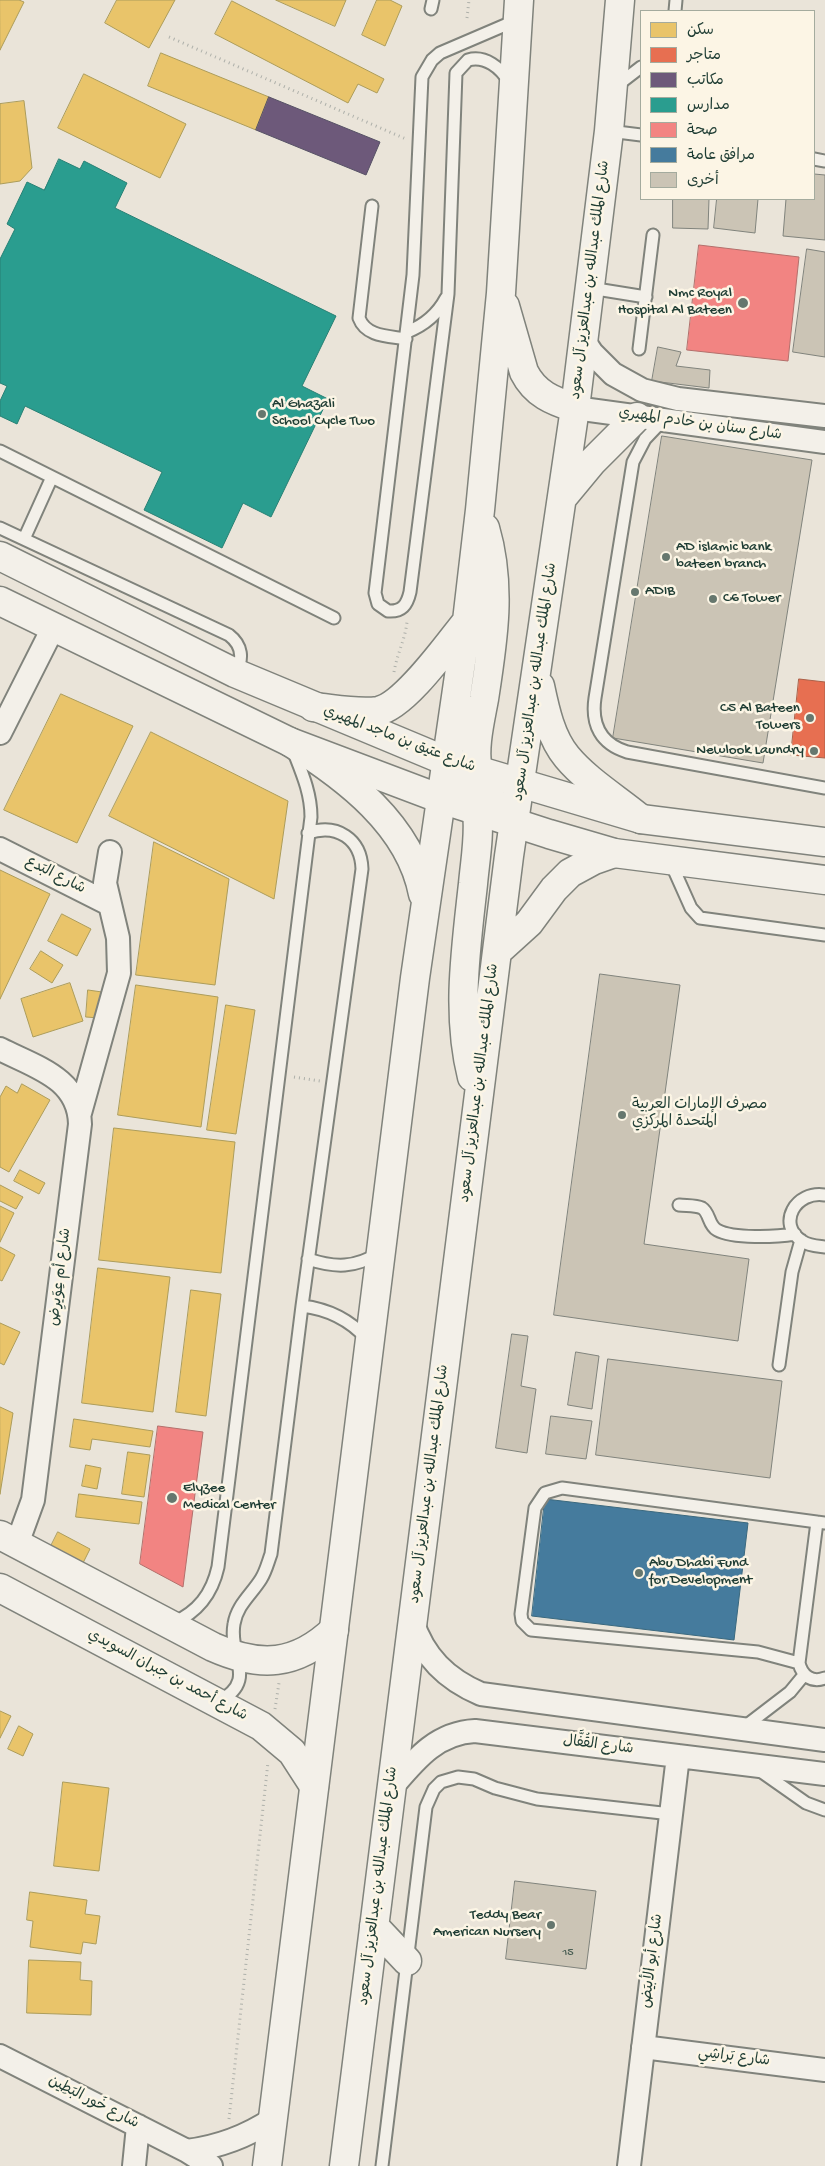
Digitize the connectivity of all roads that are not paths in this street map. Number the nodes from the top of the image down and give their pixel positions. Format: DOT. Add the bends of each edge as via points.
graph roads {
  1 [pos="620,0"];
  2 [pos="518,10"];
  3 [pos="640,68"];
  4 [pos="613,88"];
  5 [pos="512,91"];
  6 [pos="609,131"];
  7 [pos="640,135"];
  8 [pos="372,206"];
  9 [pos="653,235"];
  10 [pos="590,288"];
  11 [pos="501,293"];
  12 [pos="448,294"];
  13 [pos="646,297"];
  14 [pos="407,336"];
  15 [pos="584,341"];
  16 [pos="639,349"];
  17 [pos="575,408"];
  18 [pos="825,416"];
  19 [pos="650,418"];
  20 [pos="825,442"];
  21 [pos="0,451"];
  22 [pos="52,477"];
  23 [pos="562,497"];
  24 [pos="480,510"];
  25 [pos="0,528"];
  26 [pos="24,539"];
  27 [pos="0,556"];
  28 [pos="0,601"];
  29 [pos="334,618"];
  30 [pos="467,621"];
  31 [pos="53,628"];
  32 [pos="537,672"];
  33 [pos="235,673"];
  34 [pos="313,707"];
  35 [pos="0,733"];
  36 [pos="290,742"];
  37 [pos="446,761"];
  38 [pos="477,770"];
  39 [pos="521,784"];
  40 [pos="825,788"];
  41 [pos="441,799"];
  42 [pos="478,811"];
  43 [pos="641,819"];
  44 [pos="515,823"];
  45 [pos="308,833"];
  46 [pos="825,842"];
  47 [pos="0,849"];
  48 [pos="110,852"];
  49 [pos="614,852"];
  50 [pos="669,860"];
  51 [pos="825,880"];
  52 [pos="109,904"];
  53 [pos="424,913"];
  54 [pos="825,935"];
  55 [pos="497,952"];
  56 [pos="0,1049"];
  57 [pos="478,1100"];
  58 [pos="80,1113"];
  59 [pos="825,1194"];
  60 [pos="678,1205"];
  61 [pos="798,1237"];
  62 [pos="825,1247"];
  63 [pos="381,1252"];
  64 [pos="308,1259"];
  65 [pos="302,1306"];
  66 [pos="369,1341"];
  67 [pos="779,1365"];
  68 [pos="821,1523"];
  69 [pos="8,1539"];
  70 [pos="0,1588"];
  71 [pos="412,1621"];
  72 [pos="171,1624"];
  73 [pos="334,1630"];
  74 [pos="237,1657"];
  75 [pos="798,1663"];
  76 [pos="804,1675"];
  77 [pos="825,1678"];
  78 [pos="507,1699"];
  79 [pos="218,1702"];
  80 [pos="742,1729"];
  81 [pos="495,1733"];
  82 [pos="820,1736"];
  83 [pos="678,1756"];
  84 [pos="751,1765"];
  85 [pos="825,1774"];
  86 [pos="314,1786"];
  87 [pos="392,1787"];
  88 [pos="825,1810"];
  89 [pos="671,1814"];
  90 [pos="374,1926"];
  91 [pos="407,1962"];
  92 [pos="643,2047"];
  93 [pos="0,2056"];
  94 [pos="825,2070"];
  95 [pos="273,2119"];
  96 [pos="138,2126"];
  97 [pos="187,2151"];
  98 [pos="134,2166"];
  99 [pos="211,2166"];
  100 [pos="267,2166"];
  101 [pos="344,2166"];
  102 [pos="382,2166"];
  103 [pos="629,2166"];
  1 -- 4 [label="main road, شارع الملك عبدالله بن عبدالعزيز آل سعود"];
  2 -- 5 [label="main road"];
  2 -- 14 [label="lane" via="448,48 432,60 422,77"];
  3 -- 4 [label="lane"];
  4 -- 6 [label="main road, شارع الملك عبدالله بن عبدالعزيز آل سعود"];
  5 -- 11 [label="main road"];
  5 -- 12 [label="lane" via="505,74 482,60 468,60 456,73"];
  6 -- 7 [label="lane"];
  6 -- 10 [label="main road, شارع الملك عبدالله بن عبدالعزيز آل سعود"];
  8 -- 14 [label="lane" via="359,318 371,332"];
  9 -- 13 [label="lane"];
  10 -- 13 [label="lane"];
  10 -- 15 [label="main road, شارع الملك عبدالله بن عبدالعزيز آل سعود"];
  11 -- 17 [label="main road" via="529,381 544,396"];
  11 -- 24 [label="main road"];
  12 -- 14 [label="lane" via="436,314"];
  12 -- 14 [label="lane" via="410,592 406,605 394,611 382,609 375,593"];
  13 -- 16 [label="lane"];
  15 -- 17 [label="main road, شارع الملك عبدالله بن عبدالعزيز آل سعود"];
  15 -- 18 [label="street, شارع سنان بن خادم المهيري" via="613,374 660,396"];
  17 -- 19 [label="street, شارع سنان بن خادم المهيري"];
  17 -- 23 [label="main road, شارع الملك عبدالله بن عبدالعزيز آل سعود"];
  19 -- 20 [label="street, شارع سنان بن خادم المهيري"];
  19 -- 23 [label="main road" via="592,462"];
  19 -- 40 [label="lane" via="645,439 633,462 595,698 597,729 609,744 627,752"];
  21 -- 22 [label="lane"];
  22 -- 26 [label="lane"];
  22 -- 29 [label="lane"];
  23 -- 32 [label="main road, شارع الملك عبدالله بن عبدالعزيز آل سعود"];
  24 -- 30 [label="main road"];
  24 -- 38 [label="main road" via="491,556 496,603"];
  25 -- 26 [label="lane"];
  26 -- 33 [label="lane" via="229,635 235,639 241,652"];
  27 -- 33 [label="main road, شارع عتيق بن ماجد المهيري"];
  28 -- 31 [label="main road"];
  30 -- 34 [label="main road" via="417,681 388,707 360,711"];
  30 -- 37 [label="main road"];
  31 -- 35 [label="street"];
  31 -- 36 [label="main road"];
  32 -- 39 [label="main road, شارع الملك عبدالله بن عبدالعزيز آل سعود"];
  32 -- 43 [label="main road" via="547,716 566,756"];
  33 -- 34 [label="main road, شارع عتيق بن ماجد المهيري"];
  34 -- 37 [label="main road, شارع عتيق بن ماجد المهيري"];
  36 -- 41 [label="main road"];
  36 -- 45 [label="lane" via="311,801"];
  36 -- 53 [label="main road" via="343,778 395,832 414,864"];
  37 -- 38 [label="main road, شارع عتيق بن ماجد المهيري"];
  37 -- 41 [label="main road"];
  37 -- 42 [label="main road" via="466,783"];
  38 -- 39 [label="main road, شارع عتيق بن ماجد المهيري"];
  38 -- 44 [label="main road" via="491,800"];
  39 -- 43 [label="main road, شارع عتيق بن ماجد المهيري"];
  39 -- 44 [label="main road, شارع الملك عبدالله بن عبدالعزيز آل سعود"];
  41 -- 42 [label="main road"];
  41 -- 53 [label="main road"];
  42 -- 44 [label="main road"];
  42 -- 57 [label="main road" via="464,985 466,1044"];
  43 -- 46 [label="main road, شارع عتيق بن ماجد المهيري"];
  44 -- 49 [label="main road"];
  44 -- 55 [label="main road, شارع الملك عبدالله بن عبدالعزيز آل سعود"];
  45 -- 64 [label="lane" via="327,829 346,835 362,859"];
  45 -- 72 [label="lane" via="218,1567 204,1601 189,1615"];
  47 -- 52 [label="street, شارع البَدع"];
  48 -- 52 [label="street" via="104,873"];
  49 -- 50 [label="main road"];
  49 -- 55 [label="main road" via="570,873 529,923"];
  50 -- 51 [label="main road"];
  50 -- 54 [label="lane" via="691,908 700,918"];
  52 -- 58 [label="street" via="118,938 119,974"];
  53 -- 63 [label="main road"];
  55 -- 57 [label="main road, شارع الملك عبدالله بن عبدالعزيز آل سعود"];
  56 -- 58 [label="street, شارع أم عِوَيرِض" via="63,1083 71,1091"];
  57 -- 71 [label="main road, شارع الملك عبدالله بن عبدالعزيز آل سعود"];
  58 -- 69 [label="street, شارع أم عِوَيرِض" via="32,1500"];
  59 -- 61 [label="lane" via="810,1194 796,1203 791,1219"];
  60 -- 61 [label="lane" via="705,1210 712,1226 720,1231"];
  61 -- 62 [label="lane" via="808,1244"];
  61 -- 67 [label="lane"];
  63 -- 64 [label="lane" via="368,1260 335,1267"];
  63 -- 66 [label="main road"];
  64 -- 65 [label="lane"];
  65 -- 66 [label="lane" via="330,1312 352,1325"];
  65 -- 74 [label="lane" via="271,1554 262,1577 236,1615 233,1636"];
  66 -- 73 [label="main road"];
  68 -- 75 [label="lane"];
  68 -- 75 [label="lane" via="556,1488 544,1493 537,1502 537,1529 520,1614 531,1630 758,1652"];
  69 -- 72 [label="main road"];
  70 -- 79 [label="main road, شارع أحمد بن جبران السويدي"];
  71 -- 78 [label="street" via="424,1648 453,1680 481,1694"];
  71 -- 87 [label="main road, شارع الملك عبدالله بن عبدالعزيز آل سعود"];
  72 -- 74 [label="main road"];
  73 -- 74 [label="main road" via="310,1650 282,1660"];
  73 -- 86 [label="main road"];
  74 -- 79 [label="lane" via="240,1665 238,1684 234,1692"];
  75 -- 76 [label="lane"];
  76 -- 77 [label="lane" via="816,1680"];
  76 -- 80 [label="lane" via="790,1692"];
  78 -- 80 [label="street"];
  78 -- 81 [label="street" via="494,1714"];
  79 -- 86 [label="main road, شارع أحمد بن جبران السويدي" via="271,1733 292,1752"];
  80 -- 82 [label="street"];
  81 -- 83 [label="street, شارع القُفَّال"];
  81 -- 87 [label="street, شارع القُفَّال" via="465,1732 435,1742"];
  83 -- 84 [label="street, شارع القُفَّال"];
  83 -- 89 [label="street, شارع أبو الأبيَض"];
  84 -- 85 [label="street, شارع القُفَّال"];
  84 -- 88 [label="lane" via="801,1800"];
  86 -- 95 [label="main road"];
  87 -- 90 [label="main road, شارع الملك عبدالله بن عبدالعزيز آل سعود"];
  89 -- 91 [label="lane" via="537,1799 466,1777 442,1782 434,1789 426,1807"];
  89 -- 92 [label="street, شارع أبو الأبيَض"];
  90 -- 91 [label="main road"];
  90 -- 101 [label="main road, شارع الملك عبدالله بن عبدالعزيز آل سعود"];
  91 -- 102 [label="lane"];
  92 -- 94 [label="street, شارع بَراشِي"];
  92 -- 103 [label="street, شارع أبو الأبيَض"];
  93 -- 96 [label="street, شارع خَور البَطِين"];
  95 -- 97 [label="street" via="226,2143"];
  95 -- 100 [label="main road"];
  96 -- 97 [label="street, شارع خَور البَطِين"];
  96 -- 98 [label="street"];
  97 -- 99 [label="street, شارع خَور البَطِين"];
}
